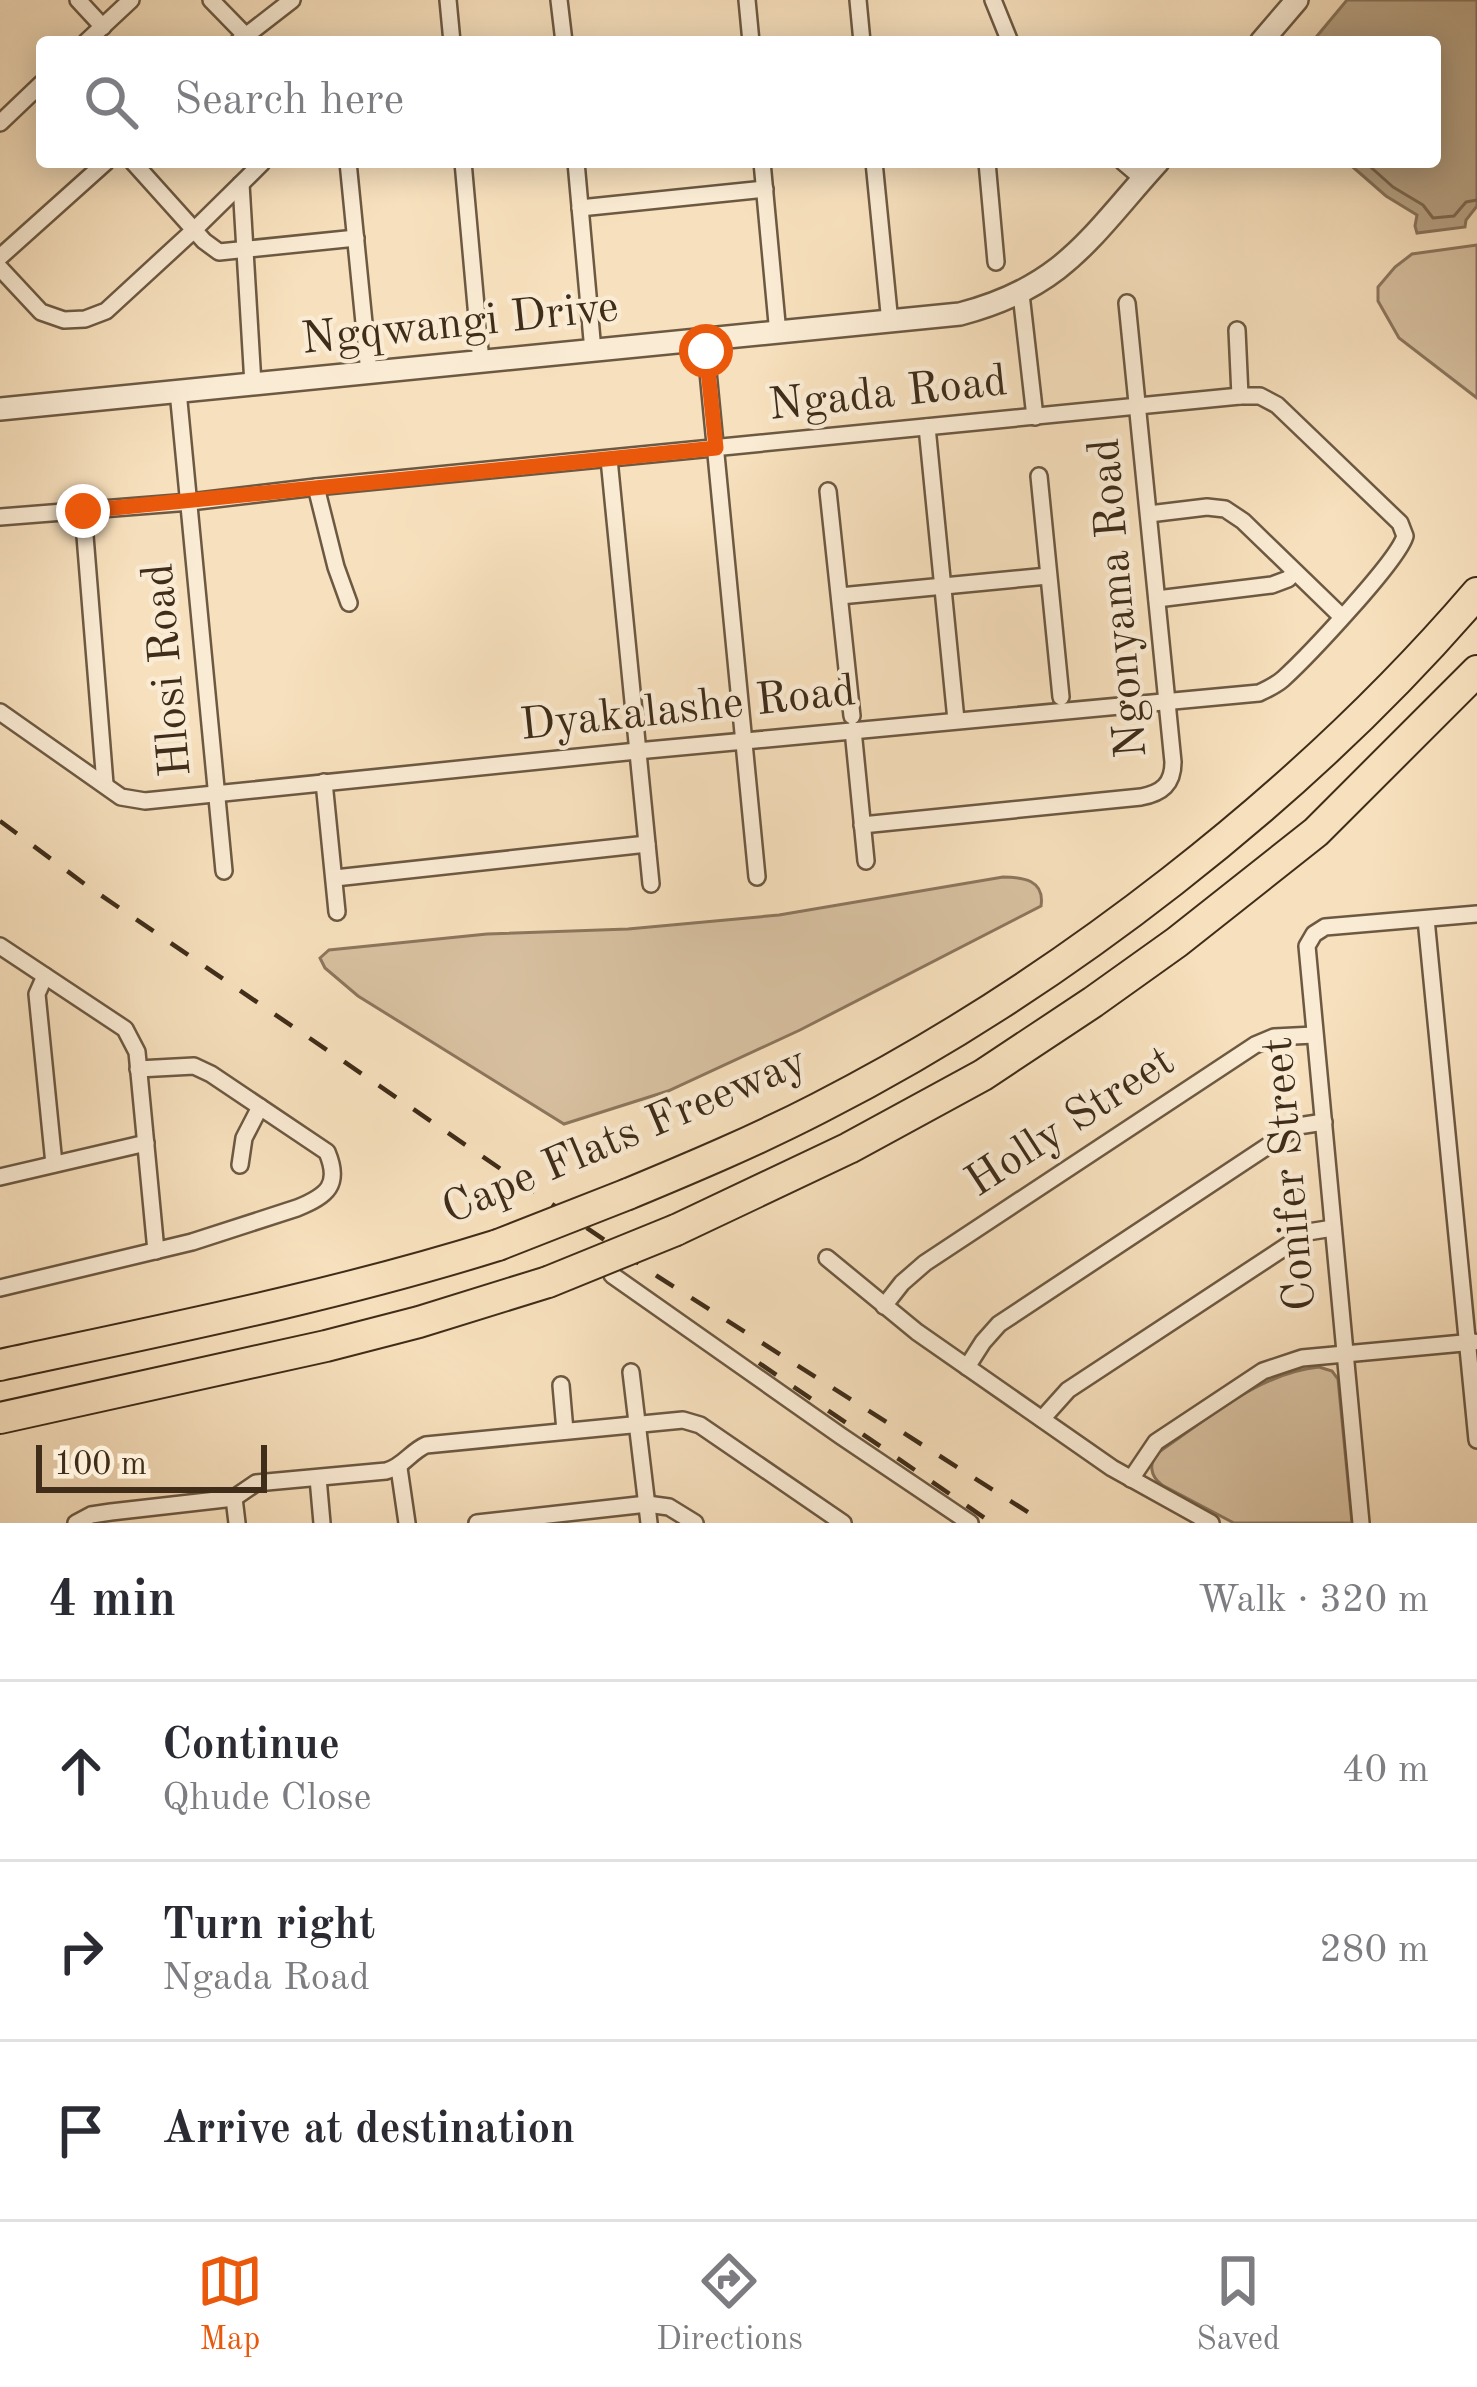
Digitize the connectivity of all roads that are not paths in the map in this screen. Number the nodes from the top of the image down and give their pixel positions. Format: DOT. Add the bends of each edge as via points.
graph roads {
  1 [pos="78,0"];
  2 [pos="131,0"];
  3 [pos="211,0"];
  4 [pos="292,0"];
  5 [pos="448,0"];
  6 [pos="559,0"];
  7 [pos="748,0"];
  8 [pos="858,0"];
  9 [pos="992,0"];
  10 [pos="1297,0"];
  11 [pos="103,27"];
  12 [pos="93,36"];
  13 [pos="242,36"];
  14 [pos="250,36"];
  15 [pos="451,36"];
  16 [pos="563,36"];
  17 [pos="751,36"];
  18 [pos="861,36"];
  19 [pos="1007,36"];
  20 [pos="1266,36"];
  21 [pos="36,89"];
  22 [pos="0,123"];
  23 [pos="99,168"];
  24 [pos="138,168"];
  25 [pos="257,168"];
  26 [pos="349,168"];
  27 [pos="464,168"];
  28 [pos="577,168"];
  29 [pos="763,168"];
  30 [pos="875,168"];
  31 [pos="988,168"];
  32 [pos="1150,171"];
  33 [pos="241,184"];
  34 [pos="765,189"];
  35 [pos="580,208"];
  36 [pos="194,230"];
  37 [pos="356,238"];
  38 [pos="245,250"];
  39 [pos="0,257"];
  40 [pos="996,262"];
  41 [pos="0,268"];
  42 [pos="1021,294"];
  43 [pos="1126,303"];
  44 [pos="890,323"];
  45 [pos="1238,329"];
  46 [pos="778,334"];
  47 [pos="705,340"];
  48 [pos="593,351"];
  49 [pos="481,362"];
  50 [pos="369,373"];
  51 [pos="253,384"];
  52 [pos="178,391"];
  53 [pos="1240,396"];
  54 [pos="1138,407"];
  55 [pos="0,409"];
  56 [pos="1035,417"];
  57 [pos="928,427"];
  58 [pos="716,448"];
  59 [pos="609,459"];
  60 [pos="1039,476"];
  61 [pos="316,487"];
  62 [pos="828,491"];
  63 [pos="190,502"];
  64 [pos="83,511"];
  65 [pos="1148,514"];
  66 [pos="0,518"];
  67 [pos="1295,572"];
  68 [pos="1048,575"];
  69 [pos="944,586"];
  70 [pos="1477,593"];
  71 [pos="840,596"];
  72 [pos="1157,598"];
  73 [pos="349,603"];
  74 [pos="1341,616"];
  75 [pos="1477,671"];
  76 [pos="1061,697"];
  77 [pos="1166,701"];
  78 [pos="0,712"];
  79 [pos="956,720"];
  80 [pos="852,723"];
  81 [pos="744,741"];
  82 [pos="637,751"];
  83 [pos="324,782"];
  84 [pos="105,784"];
  85 [pos="217,793"];
  86 [pos="862,825"];
  87 [pos="647,844"];
  88 [pos="866,861"];
  89 [pos="224,871"];
  90 [pos="757,877"];
  91 [pos="335,878"];
  92 [pos="651,884"];
  93 [pos="338,912"];
  94 [pos="1477,914"];
  95 [pos="1426,919"];
  96 [pos="0,946"];
  97 [pos="45,976"];
  98 [pos="1314,1035"];
  99 [pos="138,1069"];
  100 [pos="260,1107"];
  101 [pos="1324,1122"];
  102 [pos="146,1143"];
  103 [pos="54,1164"];
  104 [pos="241,1165"];
  105 [pos="0,1177"];
  106 [pos="1333,1228"];
  107 [pos="156,1251"];
  108 [pos="827,1258"];
  109 [pos="612,1275"];
  110 [pos="0,1288"];
  111 [pos="884,1306"];
  112 [pos="1472,1342"];
  113 [pos="1344,1354"];
  114 [pos="0,1365"];
  115 [pos="967,1366"];
  116 [pos="631,1372"];
  117 [pos="561,1385"];
  118 [pos="81,1400"];
  119 [pos="0,1418"];
  120 [pos="1042,1419"];
  121 [pos="637,1424"];
  122 [pos="0,1431"];
  123 [pos="565,1431"];
  124 [pos="1477,1440"];
  125 [pos="399,1468"];
  126 [pos="318,1478"];
  127 [pos="1132,1479"];
  128 [pos="234,1498"];
  129 [pos="647,1504"];
  130 [pos="154,1516"];
  131 [pos="76,1523"];
  132 [pos="236,1523"];
  133 [pos="322,1523"];
  134 [pos="406,1523"];
  135 [pos="477,1523"];
  136 [pos="649,1523"];
  137 [pos="695,1523"];
  138 [pos="843,1523"];
  139 [pos="970,1523"];
  140 [pos="1211,1523"];
  141 [pos="1361,1523"];
  1 -- 11 [label="street"];
  2 -- 11 [label="street"];
  3 -- 13 [label="street"];
  4 -- 14 [label="street"];
  5 -- 15 [label="street"];
  6 -- 16 [label="street"];
  7 -- 17 [label="street"];
  8 -- 18 [label="street"];
  9 -- 19 [label="street"];
  10 -- 20 [label="street"];
  11 -- 12 [label="street"];
  21 -- 22 [label="street"];
  23 -- 39 [label="street"];
  24 -- 36 [label="street"];
  25 -- 33 [label="street"];
  26 -- 37 [label="street"];
  27 -- 49 [label="street"];
  28 -- 35 [label="street"];
  29 -- 34 [label="street"];
  30 -- 44 [label="street"];
  31 -- 40 [label="street"];
  32 -- 42 [label="street, Ngqwangi Drive" via="1071,260"];
  33 -- 36 [label="street"];
  33 -- 38 [label="street"];
  34 -- 35 [label="street"];
  34 -- 46 [label="street"];
  35 -- 48 [label="street"];
  36 -- 38 [label="street" via="219,252"];
  36 -- 41 [label="street" via="106,311 85,319 41,312"];
  37 -- 38 [label="street"];
  37 -- 50 [label="street"];
  38 -- 51 [label="street"];
  42 -- 44 [label="street, Ngqwangi Drive" via="960,314"];
  42 -- 56 [label="street"];
  43 -- 54 [label="street, Ngonyama Road"];
  44 -- 46 [label="street, Ngqwangi Drive"];
  45 -- 53 [label="street"];
  46 -- 47 [label="street, Ngqwangi Drive"];
  47 -- 48 [label="street, Ngqwangi Drive"];
  47 -- 58 [label="street"];
  48 -- 49 [label="street, Ngqwangi Drive"];
  49 -- 50 [label="street, Ngqwangi Drive"];
  50 -- 51 [label="street, Ngqwangi Drive"];
  51 -- 52 [label="street, Ngqwangi Drive"];
  52 -- 55 [label="street, Ngqwangi Drive"];
  52 -- 63 [label="street, Hlosi Road"];
  53 -- 54 [label="street, Ngada Road"];
  53 -- 74 [label="street, Dyakalashe Road" via="1276,404 1402,528 1400,551"];
  54 -- 56 [label="street, Ngada Road"];
  54 -- 65 [label="street, Ngonyama Road"];
  56 -- 57 [label="street, Ngada Road"];
  57 -- 58 [label="street, Ngada Road"];
  57 -- 69 [label="street"];
  58 -- 59 [label="street, Ngada Road"];
  58 -- 81 [label="street"];
  59 -- 61 [label="street, Ngada Road"];
  59 -- 82 [label="street"];
  60 -- 68 [label="street"];
  61 -- 63 [label="street, Ngada Road"];
  61 -- 73 [label="street"];
  62 -- 71 [label="street"];
  63 -- 64 [label="street, Ngada Road"];
  63 -- 85 [label="street, Hlosi Road"];
  64 -- 66 [label="street, Ngada Road"];
  64 -- 84 [label="street"];
  65 -- 67 [label="street" via="1225,509"];
  65 -- 72 [label="street, Ngonyama Road"];
  67 -- 72 [label="street" via="1272,585"];
  67 -- 74 [label="street"];
  68 -- 69 [label="street"];
  68 -- 76 [label="street"];
  69 -- 71 [label="street"];
  69 -- 79 [label="street"];
  70 -- 114 [label="highway, Cape Flats Freeway, bridge" via="1330,746 1229,834 1121,919 842,1096 722,1156 498,1245 284,1304"];
  71 -- 80 [label="street"];
  72 -- 77 [label="street, Ngonyama Road"];
  74 -- 77 [label="street, Dyakalashe Road" via="1269,689"];
  75 -- 118 [label="highway, bridge" via="1316,832 1177,942 983,1075 850,1148 548,1282 419,1322"];
  77 -- 79 [label="street, Dyakalashe Road"];
  77 -- 86 [label="street, Ngonyama Road" via="1174,762 1162,791"];
  78 -- 84 [label="street, Dyakalashe Road"];
  79 -- 80 [label="street, Dyakalashe Road"];
  80 -- 81 [label="street, Dyakalashe Road"];
  80 -- 86 [label="street"];
  81 -- 82 [label="street, Dyakalashe Road"];
  81 -- 90 [label="street"];
  82 -- 83 [label="street, Dyakalashe Road"];
  82 -- 87 [label="street"];
  83 -- 85 [label="street, Dyakalashe Road"];
  83 -- 91 [label="street"];
  84 -- 85 [label="street, Dyakalashe Road" via="136,801"];
  85 -- 89 [label="street, Hlosi Road"];
  86 -- 88 [label="street"];
  87 -- 91 [label="street"];
  87 -- 92 [label="street"];
  91 -- 93 [label="street"];
  94 -- 95 [label="street"];
  95 -- 98 [label="street, Conifer Street" via="1313,934 1306,954"];
  95 -- 112 [label="street"];
  96 -- 97 [label="street"];
  97 -- 99 [label="street" via="125,1029"];
  97 -- 103 [label="street" via="37,994"];
  98 -- 101 [label="street, Conifer Street"];
  98 -- 111 [label="street, Holly Street" via="1255,1045 925,1263"];
  99 -- 100 [label="street" via="194,1066"];
  99 -- 102 [label="street"];
  100 -- 104 [label="street"];
  100 -- 107 [label="street" via="327,1152 328,1190 314,1202"];
  101 -- 106 [label="street, Conifer Street"];
  101 -- 115 [label="street" via="1298,1126 999,1324"];
  102 -- 103 [label="street"];
  102 -- 107 [label="street"];
  103 -- 105 [label="street"];
  106 -- 113 [label="street, Conifer Street"];
  106 -- 120 [label="street" via="1308,1232 1068,1390"];
  107 -- 110 [label="street"];
  108 -- 111 [label="street"];
  109 -- 139 [label="street"];
  111 -- 115 [label="street"];
  112 -- 113 [label="street"];
  112 -- 124 [label="street"];
  113 -- 127 [label="street" via="1263,1371 1156,1442"];
  113 -- 141 [label="street, Conifer Street"];
  115 -- 120 [label="street"];
  116 -- 121 [label="street"];
  117 -- 123 [label="street"];
  118 -- 119 [label="highway"];
  118 -- 122 [label="highway"];
  120 -- 127 [label="street"];
  121 -- 123 [label="street"];
  121 -- 129 [label="street"];
  121 -- 138 [label="street" via="700,1425"];
  123 -- 125 [label="street" via="426,1445"];
  125 -- 126 [label="street"];
  125 -- 134 [label="street"];
  126 -- 128 [label="street" via="256,1483"];
  126 -- 133 [label="street"];
  127 -- 140 [label="street"];
  128 -- 130 [label="street"];
  128 -- 132 [label="street"];
  129 -- 135 [label="street"];
  129 -- 136 [label="street"];
  129 -- 137 [label="street"];
  130 -- 131 [label="street"];
}
